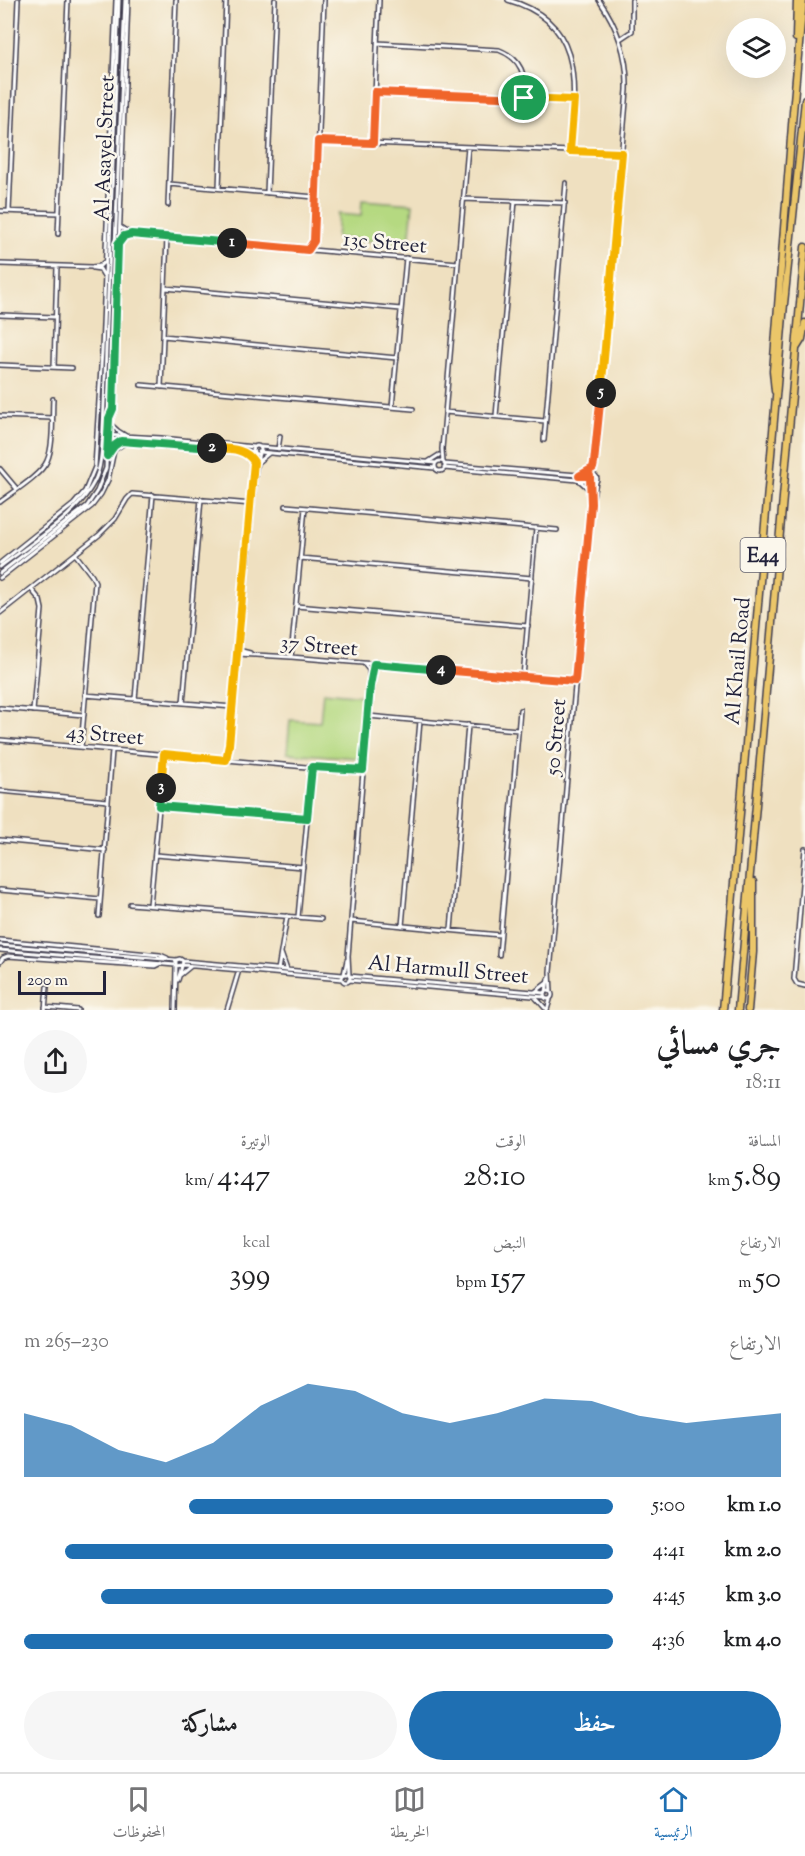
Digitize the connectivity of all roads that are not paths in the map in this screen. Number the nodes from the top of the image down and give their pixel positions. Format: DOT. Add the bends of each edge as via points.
graph roads {
  1 [pos="18,0"];
  2 [pos="68,0"];
  3 [pos="117,0"];
  4 [pos="126,0"];
  5 [pos="176,0"];
  6 [pos="226,0"];
  7 [pos="275,0"];
  8 [pos="324,0"];
  9 [pos="379,0"];
  10 [pos="508,0"];
  11 [pos="599,0"];
  12 [pos="632,0"];
  13 [pos="797,0"];
  14 [pos="803,0"];
  15 [pos="620,39"];
  16 [pos="377,43"];
  17 [pos="126,75"];
  18 [pos="797,77"];
  19 [pos="122,80"];
  20 [pos="375,92"];
  21 [pos="524,98"];
  22 [pos="574,100"];
  23 [pos="805,100"];
  24 [pos="119,126"];
  25 [pos="123,133"];
  26 [pos="318,141"];
  27 [pos="373,143"];
  28 [pos="468,147"];
  29 [pos="570,151"];
  30 [pos="622,153"];
  31 [pos="566,183"];
  32 [pos="169,184"];
  33 [pos="219,188"];
  34 [pos="267,193"];
  35 [pos="315,197"];
  36 [pos="464,199"];
  37 [pos="515,201"];
  38 [pos="565,203"];
  39 [pos="168,205"];
  40 [pos="0,211"];
  41 [pos="9,211"];
  42 [pos="59,213"];
  43 [pos="119,225"];
  44 [pos="58,234"];
  45 [pos="131,234"];
  46 [pos="167,237"];
  47 [pos="314,241"];
  48 [pos="118,244"];
  49 [pos="110,246"];
  50 [pos="805,247"];
  51 [pos="308,250"];
  52 [pos="319,251"];
  53 [pos="106,256"];
  54 [pos="406,258"];
  55 [pos="458,263"];
  56 [pos="0,264"];
  57 [pos="57,266"];
  58 [pos="92,267"];
  59 [pos="105,278"];
  60 [pos="165,288"];
  61 [pos="401,309"];
  62 [pos="114,313"];
  63 [pos="0,315"];
  64 [pos="55,317"];
  65 [pos="805,323"];
  66 [pos="105,326"];
  67 [pos="163,336"];
  68 [pos="797,348"];
  69 [pos="397,358"];
  70 [pos="0,365"];
  71 [pos="54,367"];
  72 [pos="72,368"];
  73 [pos="141,385"];
  74 [pos="161,387"];
  75 [pos="777,394"];
  76 [pos="101,397"];
  77 [pos="53,399"];
  78 [pos="392,407"];
  79 [pos="413,409"];
  80 [pos="445,412"];
  81 [pos="0,416"];
  82 [pos="496,416"];
  83 [pos="52,418"];
  84 [pos="109,420"];
  85 [pos="546,421"];
  86 [pos="280,436"];
  87 [pos="102,437"];
  88 [pos="131,437"];
  89 [pos="108,438"];
  90 [pos="544,440"];
  91 [pos="124,442"];
  92 [pos="254,447"];
  93 [pos="278,449"];
  94 [pos="242,450"];
  95 [pos="260,450"];
  96 [pos="254,452"];
  97 [pos="270,453"];
  98 [pos="441,455"];
  99 [pos="107,456"];
  100 [pos="595,459"];
  101 [pos="426,462"];
  102 [pos="256,463"];
  103 [pos="436,464"];
  104 [pos="444,465"];
  105 [pos="454,465"];
  106 [pos="593,468"];
  107 [pos="0,469"];
  108 [pos="596,477"];
  109 [pos="579,478"];
  110 [pos="590,479"];
  111 [pos="596,482"];
  112 [pos="16,489"];
  113 [pos="87,491"];
  114 [pos="591,491"];
  115 [pos="153,495"];
  116 [pos="201,499"];
  117 [pos="0,502"];
  118 [pos="252,504"];
  119 [pos="591,504"];
  120 [pos="286,506"];
  121 [pos="305,508"];
  122 [pos="536,528"];
  123 [pos="557,530"];
  124 [pos="76,554"];
  125 [pos="300,558"];
  126 [pos="0,565"];
  127 [pos="12,566"];
  128 [pos="0,573"];
  129 [pos="0,578"];
  130 [pos="532,578"];
  131 [pos="31,589"];
  132 [pos="296,606"];
  133 [pos="0,613"];
  134 [pos="528,626"];
  135 [pos="238,652"];
  136 [pos="291,657"];
  137 [pos="365,664"];
  138 [pos="374,664"];
  139 [pos="523,677"];
  140 [pos="575,682"];
  141 [pos="370,683"];
  142 [pos="85,695"];
  143 [pos="135,699"];
  144 [pos="183,703"];
  145 [pos="232,707"];
  146 [pos="0,708"];
  147 [pos="520,710"];
  148 [pos="33,711"];
  149 [pos="84,715"];
  150 [pos="368,716"];
  151 [pos="420,721"];
  152 [pos="468,725"];
  153 [pos="518,730"];
  154 [pos="0,740"];
  155 [pos="81,747"];
  156 [pos="112,750"];
  157 [pos="164,754"];
  158 [pos="228,760"];
  159 [pos="312,767"];
  160 [pos="363,772"];
  161 [pos="0,791"];
  162 [pos="108,801"];
  163 [pos="159,806"];
  164 [pos="307,818"];
  165 [pos="0,840"];
  166 [pos="805,849"];
  167 [pos="105,850"];
  168 [pos="155,855"];
  169 [pos="303,867"];
  170 [pos="751,870"];
  171 [pos="0,890"];
  172 [pos="100,900"];
  173 [pos="803,902"];
  174 [pos="130,904"];
  175 [pos="150,905"];
  176 [pos="99,916"];
  177 [pos="287,916"];
  178 [pos="298,917"];
  179 [pos="321,919"];
  180 [pos="351,921"];
  181 [pos="402,926"];
  182 [pos="451,930"];
  183 [pos="500,934"];
  184 [pos="0,940"];
  185 [pos="0,945"];
  186 [pos="0,952"];
  187 [pos="281,952"];
  188 [pos="498,955"];
  189 [pos="77,956"];
  190 [pos="82,961"];
  191 [pos="0,962"];
  192 [pos="167,962"];
  193 [pos="161,963"];
  194 [pos="176,964"];
  195 [pos="182,964"];
  196 [pos="347,965"];
  197 [pos="194,966"];
  198 [pos="278,969"];
  199 [pos="239,970"];
  200 [pos="287,970"];
  201 [pos="550,972"];
  202 [pos="331,974"];
  203 [pos="178,976"];
  204 [pos="343,976"];
  205 [pos="358,976"];
  206 [pos="349,977"];
  207 [pos="548,982"];
  208 [pos="805,986"];
  209 [pos="47,987"];
  210 [pos="534,994"];
  211 [pos="546,994"];
  212 [pos="550,999"];
  213 [pos="45,1009"];
  214 [pos="546,1009"];
  215 [pos="78,1010"];
  216 [pos="175,1010"];
  217 [pos="227,1010"];
  218 [pos="723,1010"];
  219 [pos="738,1010"];
  220 [pos="748,1010"];
  1 -- 41 [label="street"];
  2 -- 42 [label="street"];
  3 -- 49 [label="street, Al Asayel Street"];
  3 -- 53 [label="street"];
  4 -- 17 [label="street"];
  4 -- 19 [label="street, Al Asayel Street"];
  5 -- 32 [label="street"];
  6 -- 33 [label="street"];
  7 -- 34 [label="street"];
  8 -- 26 [label="street"];
  9 -- 16 [label="street"];
  10 -- 22 [label="street" via="536,12 559,34 572,63"];
  11 -- 15 [label="street, 50 Street"];
  12 -- 15 [label="street" via="632,31"];
  13 -- 18 [label="highway"];
  14 -- 18 [label="highway"];
  15 -- 30 [label="street, 50 Street" via="627,83"];
  16 -- 20 [label="street"];
  16 -- 21 [label="street" via="499,50 521,67"];
  17 -- 19 [label="street"];
  17 -- 25 [label="street"];
  18 -- 75 [label="highway" via="773,371"];
  19 -- 24 [label="street, Al Asayel Street"];
  20 -- 21 [label="street"];
  20 -- 27 [label="street"];
  21 -- 22 [label="street"];
  22 -- 29 [label="street"];
  23 -- 75 [label="highway, Al Khail Road / E44"];
  24 -- 25 [label="street"];
  24 -- 62 [label="street, Al Asayel Street"];
  25 -- 43 [label="street"];
  26 -- 27 [label="street"];
  26 -- 35 [label="street"];
  27 -- 28 [label="street"];
  28 -- 29 [label="street"];
  28 -- 36 [label="street"];
  29 -- 30 [label="street"];
  30 -- 100 [label="street, 50 Street"];
  31 -- 38 [label="street"];
  32 -- 33 [label="street"];
  32 -- 39 [label="street"];
  33 -- 34 [label="street"];
  34 -- 35 [label="street"];
  35 -- 47 [label="street"];
  36 -- 37 [label="street"];
  36 -- 55 [label="street"];
  37 -- 38 [label="street"];
  37 -- 82 [label="street"];
  38 -- 85 [label="street"];
  40 -- 41 [label="street"];
  41 -- 42 [label="street"];
  42 -- 44 [label="street"];
  43 -- 45 [label="street"];
  43 -- 48 [label="street"];
  45 -- 46 [label="street, 13c Street"];
  45 -- 48 [label="street"];
  46 -- 51 [label="street, 13c Street"];
  46 -- 60 [label="street"];
  47 -- 51 [label="street"];
  47 -- 52 [label="street"];
  48 -- 62 [label="street"];
  49 -- 53 [label="street"];
  49 -- 66 [label="street, Al Asayel Street"];
  50 -- 68 [label="highway, Al Khail Road / E44"];
  51 -- 52 [label="street, 13c Street"];
  52 -- 54 [label="street, 13c Street"];
  53 -- 58 [label="street" via="102,265"];
  53 -- 59 [label="street"];
  54 -- 55 [label="street, 13c Street"];
  54 -- 61 [label="street"];
  55 -- 80 [label="street"];
  56 -- 57 [label="street"];
  57 -- 58 [label="street"];
  57 -- 64 [label="street"];
  58 -- 59 [label="street" via="101,270"];
  59 -- 66 [label="street"];
  60 -- 61 [label="street"];
  60 -- 67 [label="street"];
  61 -- 69 [label="street"];
  62 -- 84 [label="street" via="113,409"];
  63 -- 64 [label="street"];
  64 -- 71 [label="street"];
  65 -- 68 [label="highway"];
  66 -- 76 [label="street"];
  67 -- 69 [label="street"];
  67 -- 74 [label="street"];
  68 -- 170 [label="highway, Al Khail Road / E44"];
  69 -- 78 [label="street"];
  70 -- 71 [label="street"];
  71 -- 72 [label="street"];
  73 -- 74 [label="street"];
  74 -- 78 [label="street"];
  75 -- 218 [label="highway, Al Khail Road / E44"];
  76 -- 87 [label="street"];
  76 -- 113 [label="street" via="96,461"];
  77 -- 83 [label="street"];
  78 -- 79 [label="street"];
  80 -- 82 [label="street"];
  80 -- 98 [label="street"];
  81 -- 83 [label="street"];
  82 -- 85 [label="street"];
  83 -- 112 [label="street" via="47,461"];
  84 -- 88 [label="street" via="118,432"];
  84 -- 89 [label="street"];
  85 -- 90 [label="street"];
  86 -- 93 [label="street"];
  87 -- 89 [label="street"];
  87 -- 113 [label="street" via="99,467"];
  88 -- 89 [label="street"];
  88 -- 92 [label="street"];
  89 -- 91 [label="street"];
  89 -- 99 [label="street"];
  91 -- 94 [label="street"];
  91 -- 99 [label="street" via="114,446"];
  91 -- 127 [label="street" via="114,450 108,480 92,506"];
  92 -- 95 [label="street"];
  92 -- 96 [label="street"];
  93 -- 95 [label="street"];
  93 -- 101 [label="street"];
  94 -- 96 [label="street"];
  94 -- 102 [label="street"];
  95 -- 96 [label="street"];
  95 -- 97 [label="street"];
  95 -- 102 [label="street"];
  96 -- 102 [label="street"];
  97 -- 102 [label="street"];
  97 -- 103 [label="street"];
  98 -- 101 [label="street"];
  98 -- 103 [label="street"];
  98 -- 104 [label="street"];
  98 -- 105 [label="street"];
  99 -- 127 [label="street" via="103,480 87,506"];
  100 -- 106 [label="street, 50 Street"];
  100 -- 108 [label="street, 50 Street"];
  101 -- 103 [label="street"];
  102 -- 118 [label="street"];
  103 -- 104 [label="street"];
  103 -- 104 [label="street" via="439,470"];
  104 -- 105 [label="street"];
  104 -- 109 [label="street"];
  105 -- 109 [label="street"];
  106 -- 109 [label="street"];
  106 -- 110 [label="street, 50 Street"];
  107 -- 112 [label="street"];
  108 -- 110 [label="street"];
  108 -- 111 [label="street, 50 Street"];
  109 -- 110 [label="street"];
  109 -- 114 [label="street"];
  110 -- 111 [label="street"];
  110 -- 114 [label="street, 50 Street"];
  111 -- 119 [label="street, 50 Street"];
  112 -- 117 [label="street"];
  113 -- 126 [label="street"];
  114 -- 119 [label="street, 50 Street"];
  115 -- 116 [label="street"];
  115 -- 124 [label="street" via="136,493 128,498 105,530"];
  115 -- 143 [label="street"];
  116 -- 118 [label="street"];
  116 -- 144 [label="street"];
  118 -- 135 [label="street"];
  119 -- 140 [label="street, 50 Street"];
  120 -- 121 [label="street"];
  121 -- 122 [label="street"];
  121 -- 125 [label="street"];
  122 -- 123 [label="street"];
  122 -- 130 [label="street"];
  124 -- 131 [label="street"];
  124 -- 142 [label="street" via="94,582"];
  125 -- 130 [label="street"];
  125 -- 132 [label="street"];
  127 -- 128 [label="street"];
  127 -- 129 [label="street"];
  130 -- 134 [label="street"];
  131 -- 133 [label="street"];
  131 -- 148 [label="street" via="42,609"];
  132 -- 134 [label="street"];
  132 -- 136 [label="street"];
  134 -- 139 [label="street"];
  135 -- 136 [label="street, 37 Street"];
  135 -- 145 [label="street"];
  136 -- 137 [label="street, 37 Street"];
  137 -- 138 [label="street, 37 Street"];
  137 -- 141 [label="street"];
  138 -- 139 [label="street, 37 Street"];
  138 -- 141 [label="street"];
  139 -- 140 [label="street, 37 Street"];
  140 -- 201 [label="street, 50 Street"];
  141 -- 150 [label="street"];
  142 -- 143 [label="street"];
  142 -- 149 [label="street"];
  143 -- 144 [label="street"];
  144 -- 145 [label="street"];
  145 -- 158 [label="street"];
  146 -- 148 [label="street"];
  147 -- 153 [label="street"];
  148 -- 149 [label="street"];
  149 -- 155 [label="street"];
  150 -- 151 [label="street"];
  150 -- 160 [label="street"];
  151 -- 152 [label="street"];
  151 -- 181 [label="street"];
  152 -- 153 [label="street"];
  152 -- 182 [label="street"];
  153 -- 183 [label="street"];
  154 -- 155 [label="street, 43 Street"];
  155 -- 156 [label="street, 43 Street"];
  156 -- 157 [label="street, 43 Street"];
  156 -- 162 [label="street"];
  157 -- 158 [label="street, 43 Street"];
  157 -- 163 [label="street"];
  158 -- 159 [label="street, 43 Street"];
  159 -- 160 [label="street, 43 Street"];
  159 -- 164 [label="street"];
  160 -- 180 [label="street"];
  161 -- 162 [label="street"];
  162 -- 167 [label="street"];
  163 -- 164 [label="street"];
  163 -- 168 [label="street"];
  164 -- 169 [label="street"];
  165 -- 167 [label="street"];
  166 -- 173 [label="street"];
  167 -- 172 [label="street"];
  168 -- 169 [label="street"];
  168 -- 175 [label="street"];
  169 -- 178 [label="street"];
  170 -- 219 [label="highway, Al Khail Road / E44"];
  170 -- 220 [label="highway" via="753,938"];
  171 -- 172 [label="street"];
  172 -- 176 [label="street"];
  173 -- 208 [label="street" via="794,979"];
  174 -- 175 [label="street"];
  175 -- 177 [label="street"];
  177 -- 178 [label="street"];
  177 -- 187 [label="street"];
  178 -- 179 [label="street"];
  180 -- 181 [label="street"];
  180 -- 196 [label="street"];
  181 -- 182 [label="street"];
  182 -- 183 [label="street"];
  183 -- 188 [label="street"];
  184 -- 192 [label="street" via="160,956"];
  185 -- 192 [label="street"];
  186 -- 189 [label="street"];
  187 -- 198 [label="street"];
  187 -- 200 [label="street"];
  189 -- 190 [label="street"];
  189 -- 193 [label="street"];
  190 -- 191 [label="street" via="8,956"];
  190 -- 193 [label="street" via="155,966"];
  192 -- 193 [label="street"];
  192 -- 194 [label="street"];
  192 -- 203 [label="street"];
  194 -- 195 [label="street"];
  194 -- 195 [label="street" via="180,959"];
  194 -- 203 [label="street"];
  195 -- 197 [label="street, Al Harmull Street"];
  195 -- 198 [label="street, Al Harmull Street"];
  195 -- 203 [label="street"];
  196 -- 202 [label="street"];
  196 -- 204 [label="street"];
  196 -- 205 [label="street"];
  196 -- 206 [label="street"];
  197 -- 199 [label="street, Al Harmull Street"];
  197 -- 203 [label="street"];
  198 -- 200 [label="street, Al Harmull Street"];
  199 -- 204 [label="street, Al Harmull Street"];
  199 -- 217 [label="street"];
  200 -- 202 [label="street, Al Harmull Street"];
  201 -- 207 [label="street, 50 Street"];
  201 -- 211 [label="street, 50 Street"];
  202 -- 204 [label="street, Al Harmull Street"];
  203 -- 216 [label="street"];
  204 -- 206 [label="street"];
  204 -- 206 [label="street" via="345,982"];
  205 -- 206 [label="street, Al Harmull Street"];
  205 -- 210 [label="street, Al Harmull Street"];
  206 -- 210 [label="street, Al Harmull Street"];
  207 -- 210 [label="street"];
  207 -- 211 [label="street, 50 Street"];
  209 -- 213 [label="street"];
  210 -- 211 [label="street, Al Harmull Street"];
  210 -- 214 [label="street"];
  211 -- 212 [label="street, Al Harmull Street"];
  211 -- 212 [label="street" via="552,995"];
  211 -- 214 [label="street"];
  212 -- 214 [label="street"];
  213 -- 215 [label="street"];
}
